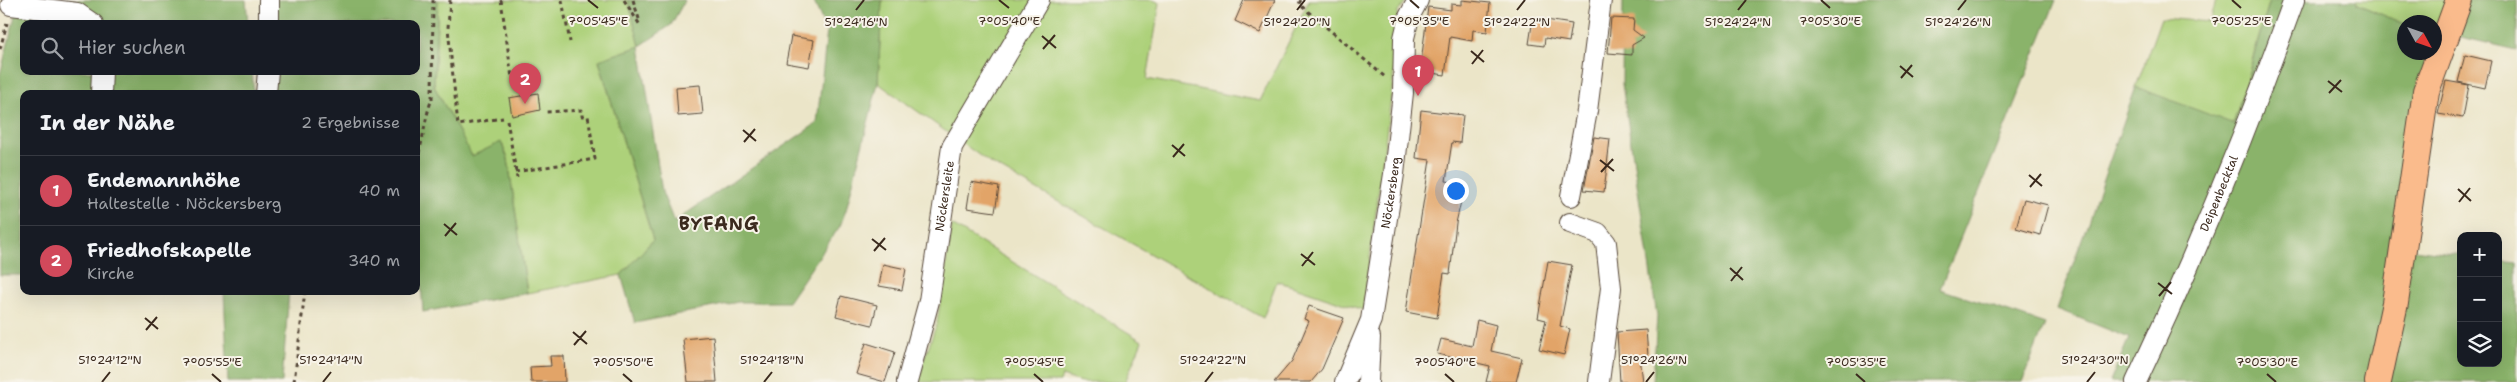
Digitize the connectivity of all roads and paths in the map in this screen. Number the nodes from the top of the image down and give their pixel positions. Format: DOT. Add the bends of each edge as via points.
graph roads {
  1 [pos="269,0"];
  2 [pos="434,0"];
  3 [pos="450,0"];
  4 [pos="501,0"];
  5 [pos="562,0"];
  6 [pos="624,0"];
  7 [pos="633,0"];
  8 [pos="1039,0"];
  9 [pos="1301,0"];
  10 [pos="1418,0"];
  11 [pos="1601,0"];
  12 [pos="2294,0"];
  13 [pos="2459,0"];
  14 [pos="11,5"];
  15 [pos="87,20"];
  16 [pos="269,20"];
  17 [pos="570,42"];
  18 [pos="102,75"];
  19 [pos="268,75"];
  20 [pos="512,78"];
  21 [pos="101,90"];
  22 [pos="266,90"];
  23 [pos="1403,93"];
  24 [pos="546,112"];
  25 [pos="503,118"];
  26 [pos="507,120"];
  27 [pos="420,151"];
  28 [pos="516,172"];
  29 [pos="516,178"];
  30 [pos="1571,196"];
  31 [pos="1570,223"];
  32 [pos="305,295"];
  33 [pos="1371,320"];
  34 [pos="294,382"];
  35 [pos="907,382"];
  36 [pos="1345,382"];
  37 [pos="1368,382"];
  38 [pos="1599,382"];
  39 [pos="2136,382"];
  40 [pos="2378,382"];
  1 -- 16 [label="street"];
  2 -- 27 [label="path" via="432,99"];
  3 -- 25 [label="path" via="448,28 458,124"];
  4 -- 20 [label="path"];
  5 -- 17 [label="path"];
  6 -- 7 [label="path" via="640,24"];
  8 -- 35 [label="street, Nöckersleite" via="952,147 929,302"];
  9 -- 23 [label="path" via="1299,4"];
  10 -- 23 [label="street, Nöckersberg" via="1404,38"];
  11 -- 30 [label="street" via="1587,111"];
  12 -- 39 [label="street, Deipenbecktal" via="2220,194"];
  13 -- 40 [label="main road" via="2426,91 2395,303"];
  14 -- 15 [label="street" via="77,13"];
  18 -- 21 [label="street"];
  19 -- 22 [label="street"];
  23 -- 33 [label="street, Nöckersberg"];
  24 -- 28 [label="path" via="582,110 582,116 588,116 596,159"];
  26 -- 28 [label="path"];
  28 -- 29 [label="path"];
  31 -- 38 [label="street" via="1598,233 1606,243 1611,288"];
  32 -- 34 [label="path"];
  33 -- 36 [label="street, Nöckersberg"];
  33 -- 37 [label="street"];
}
